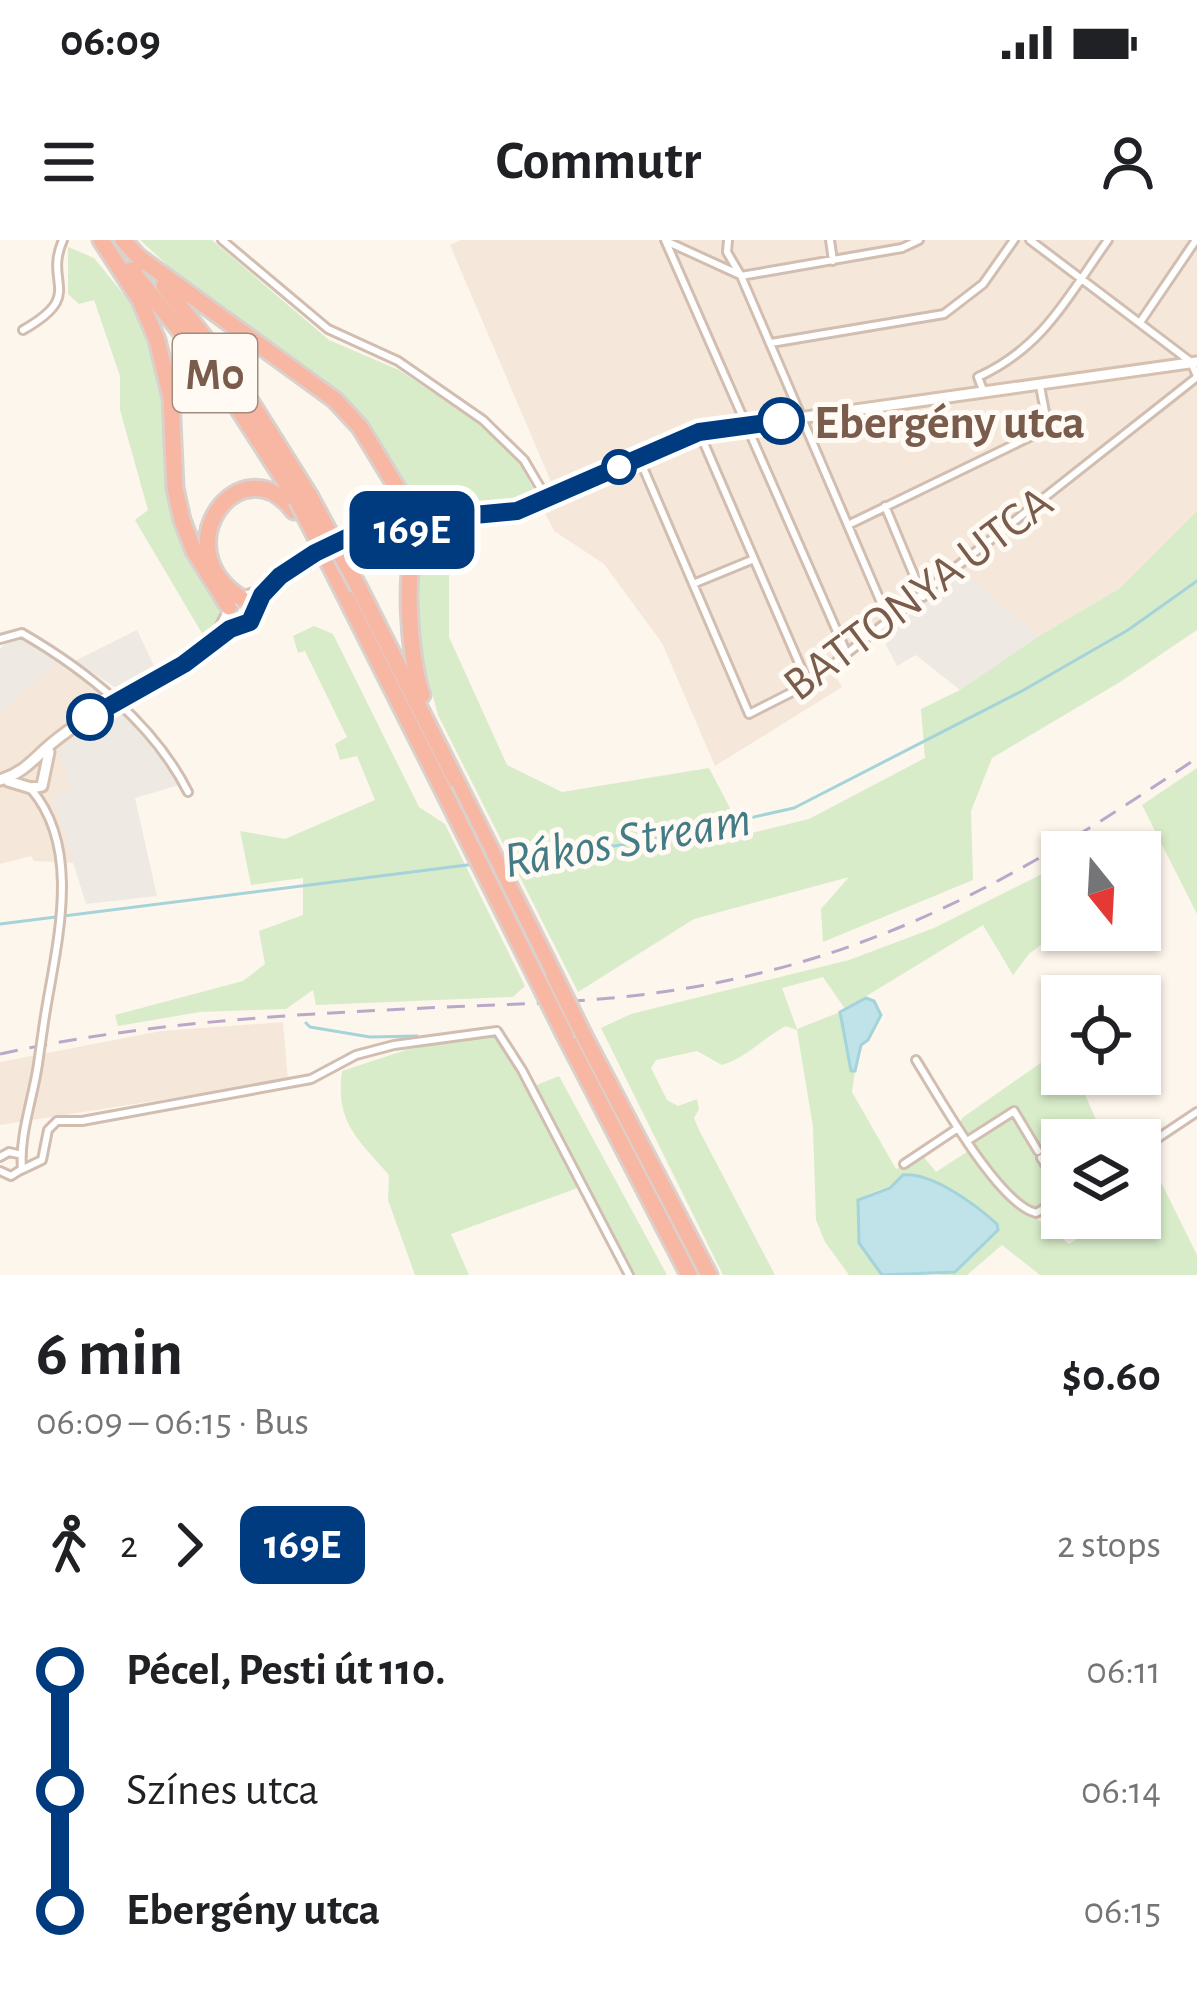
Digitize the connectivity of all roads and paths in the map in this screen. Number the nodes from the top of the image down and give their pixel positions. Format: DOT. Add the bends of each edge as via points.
graph roads {
  1 [pos="63,240"];
  2 [pos="102,240"];
  3 [pos="123,240"];
  4 [pos="222,240"];
  5 [pos="728,240"];
  6 [pos="830,240"];
  7 [pos="919,240"];
  8 [pos="1014,240"];
  9 [pos="1030,240"];
  10 [pos="1108,240"];
  11 [pos="1196,240"];
  12 [pos="666,241"];
  13 [pos="140,258"];
  14 [pos="833,261"];
  15 [pos="741,276"];
  16 [pos="1082,277"];
  17 [pos="1140,322"];
  18 [pos="23,329"];
  19 [pos="771,343"];
  20 [pos="1194,362"];
  21 [pos="1197,376"];
  22 [pos="1040,382"];
  23 [pos="983,391"];
  24 [pos="802,418"];
  25 [pos="747,425"];
  26 [pos="699,432"];
  27 [pos="639,458"];
  28 [pos="303,498"];
  29 [pos="547,500"];
  30 [pos="885,506"];
  31 [pos="416,517"];
  32 [pos="848,525"];
  33 [pos="324,553"];
  34 [pos="754,560"];
  35 [pos="271,584"];
  36 [pos="693,584"];
  37 [pos="352,592"];
  38 [pos="923,597"];
  39 [pos="236,604"];
  40 [pos="255,610"];
  41 [pos="889,622"];
  42 [pos="239,625"];
  43 [pos="0,640"];
  44 [pos="208,646"];
  45 [pos="847,655"];
  46 [pos="808,684"];
  47 [pos="118,699"];
  48 [pos="441,749"];
  49 [pos="39,766"];
  50 [pos="0,781"];
  51 [pos="26,782"];
  52 [pos="45,783"];
  53 [pos="452,789"];
  54 [pos="188,792"];
  55 [pos="48,816"];
  56 [pos="916,1060"];
  57 [pos="1197,1112"];
  58 [pos="958,1128"];
  59 [pos="1161,1136"];
  60 [pos="23,1137"];
  61 [pos="967,1141"];
  62 [pos="4,1153"];
  63 [pos="1041,1156"];
  64 [pos="21,1163"];
  65 [pos="904,1164"];
  66 [pos="0,1172"];
  67 [pos="1041,1212"];
  68 [pos="628,1275"];
  69 [pos="688,1275"];
  70 [pos="709,1275"];
  1 -- 18 [label="street" via="59,299"];
  2 -- 28 [label="highway, M0" via="208,364"];
  2 -- 39 [label="highway" via="157,340 182,520 194,551"];
  3 -- 13 [label="highway, M0"];
  4 -- 29 [label="street" via="328,329 398,361 483,420 524,460"];
  5 -- 15 [label="street"];
  6 -- 14 [label="street"];
  7 -- 14 [label="street"];
  8 -- 19 [label="street" via="965,302 944,314"];
  9 -- 16 [label="street"];
  10 -- 16 [label="street"];
  11 -- 17 [label="street"];
  12 -- 15 [label="street"];
  12 -- 25 [label="street"];
  13 -- 28 [label="highway, M0" via="233,374"];
  13 -- 31 [label="highway" via="334,400"];
  14 -- 15 [label="street"];
  15 -- 19 [label="street"];
  16 -- 17 [label="street"];
  16 -- 23 [label="street" via="1032,344 978,377"];
  17 -- 20 [label="street"];
  19 -- 24 [label="street"];
  20 -- 21 [label="street, BATTONYA UTCA"];
  20 -- 22 [label="main road"];
  21 -- 38 [label="street, BATTONYA UTCA"];
  22 -- 23 [label="main road"];
  22 -- 30 [label="street" via="1048,428"];
  23 -- 24 [label="main road"];
  24 -- 25 [label="main road"];
  24 -- 32 [label="street"];
  25 -- 26 [label="main road"];
  25 -- 45 [label="street"];
  26 -- 27 [label="main road"];
  26 -- 34 [label="street"];
  27 -- 29 [label="main road"];
  27 -- 36 [label="street"];
  28 -- 33 [label="highway, M0, bridge"];
  28 -- 37 [label="highway, M0, bridge"];
  29 -- 31 [label="main road" via="517,511"];
  30 -- 32 [label="street"];
  30 -- 38 [label="street"];
  31 -- 35 [label="main road" via="363,530"];
  31 -- 48 [label="highway" via="411,645"];
  32 -- 41 [label="street"];
  33 -- 37 [label="highway, M0"];
  33 -- 39 [label="highway, bridge" via="290,505 268,491 245,490 219,506 207,530"];
  34 -- 36 [label="street"];
  34 -- 46 [label="street"];
  35 -- 39 [label="main road"];
  35 -- 40 [label="main road"];
  36 -- 46 [label="street, BATTONYA UTCA" via="749,714"];
  37 -- 48 [label="highway, M0"];
  37 -- 53 [label="highway, M0"];
  38 -- 41 [label="street, BATTONYA UTCA"];
  39 -- 40 [label="main road"];
  39 -- 42 [label="main road"];
  39 -- 44 [label="main road"];
  40 -- 42 [label="main road"];
  41 -- 45 [label="street, BATTONYA UTCA"];
  42 -- 44 [label="main road"];
  43 -- 47 [label="street" via="22,633"];
  44 -- 47 [label="main road"];
  45 -- 46 [label="street, BATTONYA UTCA"];
  47 -- 49 [label="main road" via="65,735"];
  47 -- 54 [label="street"];
  48 -- 53 [label="highway, M0"];
  49 -- 51 [label="main road"];
  49 -- 52 [label="main road"];
  50 -- 51 [label="main road"];
  51 -- 52 [label="main road"];
  51 -- 55 [label="street"];
  52 -- 55 [label="street"];
  53 -- 69 [label="highway, M0, bridge"];
  53 -- 70 [label="highway, M0, bridge"];
  55 -- 60 [label="street, bridge" via="61,864 60,904"];
  56 -- 58 [label="street"];
  57 -- 59 [label="street"];
  58 -- 61 [label="street"];
  58 -- 65 [label="street"];
  60 -- 62 [label="street"];
  60 -- 64 [label="street"];
  61 -- 63 [label="street" via="1014,1111"];
  61 -- 67 [label="street" via="1028,1213"];
  62 -- 64 [label="street"];
  64 -- 66 [label="street" via="11,1177"];
  64 -- 68 [label="street" via="44,1157 54,1122 311,1079 394,1045 497,1031"];
}
